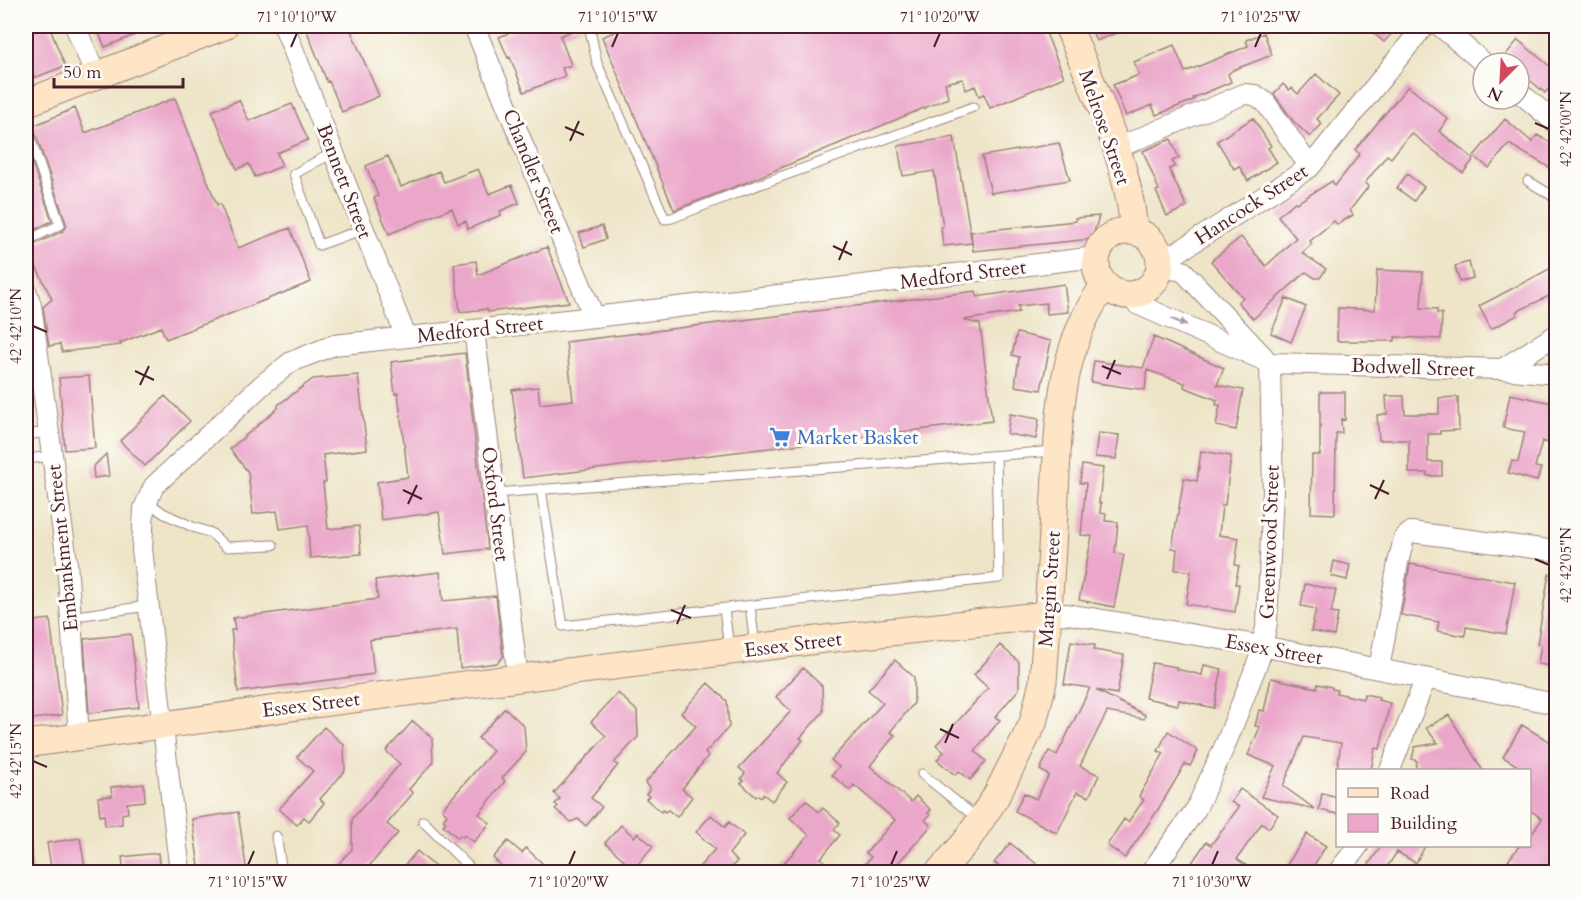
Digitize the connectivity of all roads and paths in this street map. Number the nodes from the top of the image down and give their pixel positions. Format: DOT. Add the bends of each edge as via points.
graph roads {
  1 [pos="75,26"];
  2 [pos="224,26"];
  3 [pos="284,26"];
  4 [pos="474,26"];
  5 [pos="595,26"];
  6 [pos="1068,26"];
  7 [pos="1424,26"];
  8 [pos="1440,26"];
  9 [pos="1471,52"];
  10 [pos="96,75"];
  11 [pos="1531,102"];
  12 [pos="26,103"];
  13 [pos="973,107"];
  14 [pos="1557,123"];
  15 [pos="26,126"];
  16 [pos="1117,148"];
  17 [pos="334,152"];
  18 [pos="1310,167"];
  19 [pos="1528,181"];
  20 [pos="1557,198"];
  21 [pos="364,229"];
  22 [pos="1134,231"];
  23 [pos="26,241"];
  24 [pos="1096,258"];
  25 [pos="1159,260"];
  26 [pos="1117,290"];
  27 [pos="26,292"];
  28 [pos="594,317"];
  29 [pos="474,330"];
  30 [pos="1557,334"];
  31 [pos="406,337"];
  32 [pos="1270,363"];
  33 [pos="1502,369"];
  34 [pos="1557,374"];
  35 [pos="33,382"];
  36 [pos="48,432"];
  37 [pos="26,435"];
  38 [pos="1057,451"];
  39 [pos="52,456"];
  40 [pos="996,456"];
  41 [pos="26,459"];
  42 [pos="541,489"];
  43 [pos="495,493"];
  44 [pos="147,501"];
  45 [pos="273,545"];
  46 [pos="1557,551"];
  47 [pos="148,606"];
  48 [pos="750,606"];
  49 [pos="724,609"];
  50 [pos="83,615"];
  51 [pos="1048,615"];
  52 [pos="1262,646"];
  53 [pos="743,650"];
  54 [pos="1380,669"];
  55 [pos="518,678"];
  56 [pos="1425,680"];
  57 [pos="1557,704"];
  58 [pos="162,725"];
  59 [pos="78,737"];
  60 [pos="26,744"];
  61 [pos="1391,769"];
  62 [pos="922,774"];
  63 [pos="980,820"];
  64 [pos="423,821"];
  65 [pos="276,836"];
  66 [pos="1357,847"];
  67 [pos="26,848"];
  68 [pos="30,873"];
  69 [pos="180,873"];
  70 [pos="282,873"];
  71 [pos="474,873"];
  72 [pos="939,873"];
  73 [pos="1151,873"];
  74 [pos="1338,873"];
  1 -- 10 [label="street"];
  2 -- 10 [label="main road"];
  3 -- 17 [label="street, Bennett Street"];
  4 -- 28 [label="street, Chandler Street"];
  5 -- 13 [label="lane" via="590,30 597,63 665,219"];
  6 -- 16 [label="main road, Melrose Street"];
  7 -- 18 [label="street, Hancock Street"];
  8 -- 9 [label="street"];
  10 -- 12 [label="main road"];
  11 -- 14 [label="street"];
  15 -- 23 [label="lane" via="60,225"];
  16 -- 18 [label="street" via="1244,94 1255,95 1265,102"];
  16 -- 22 [label="main road, Melrose Street"];
  17 -- 21 [label="street, Bennett Street"];
  17 -- 21 [label="lane" via="294,174 319,245"];
  18 -- 25 [label="street, Hancock Street" via="1175,254"];
  19 -- 20 [label="lane"];
  21 -- 31 [label="street, Bennett Street"];
  22 -- 24 [label="main road" via="1114,234 1100,247"];
  22 -- 25 [label="main road" via="1151,241"];
  24 -- 26 [label="main road" via="1096,268"];
  24 -- 28 [label="street, Medford Street"];
  25 -- 26 [label="main road" via="1157,276 1150,285 1139,292"];
  25 -- 32 [label="street" via="1183,271"];
  26 -- 32 [label="street, Bodwell Street, one-way" via="1137,304"];
  26 -- 38 [label="main road, Margin Street" via="1088,310 1080,327 1062,390"];
  27 -- 35 [label="street, Embankment Street" via="31,305"];
  28 -- 29 [label="street, Medford Street"];
  29 -- 31 [label="street, Medford Street"];
  29 -- 43 [label="street, Oxford Street"];
  30 -- 33 [label="street"];
  31 -- 44 [label="street, Medford Street" via="334,345 291,362 154,486"];
  32 -- 33 [label="street, Bodwell Street"];
  32 -- 52 [label="street, Greenwood Street" via="1273,491 1267,623"];
  33 -- 34 [label="street, Bodwell Street"];
  35 -- 36 [label="street, Embankment Street"];
  36 -- 37 [label="lane"];
  36 -- 39 [label="street, Embankment Street"];
  38 -- 40 [label="lane"];
  38 -- 51 [label="main road, Margin Street"];
  39 -- 41 [label="lane"];
  39 -- 59 [label="street, Embankment Street" via="67,561"];
  40 -- 42 [label="lane"];
  40 -- 48 [label="lane" via="999,578"];
  42 -- 43 [label="lane"];
  42 -- 49 [label="lane" via="563,626"];
  43 -- 55 [label="street, Oxford Street"];
  44 -- 45 [label="lane" via="163,513 211,533 226,547"];
  44 -- 47 [label="street, Medford Street" via="142,549"];
  46 -- 54 [label="street" via="1411,532 1402,546"];
  47 -- 50 [label="lane"];
  47 -- 58 [label="street, Medford Street"];
  48 -- 49 [label="lane"];
  48 -- 53 [label="lane"];
  49 -- 53 [label="lane"];
  51 -- 52 [label="street, Essex Street" via="1067,614"];
  51 -- 53 [label="main road, Essex Street"];
  51 -- 63 [label="main road, Margin Street" via="1043,682 1033,723"];
  52 -- 54 [label="street, Essex Street"];
  52 -- 73 [label="street, Greenwood Street" via="1196,809"];
  53 -- 55 [label="main road, Essex Street"];
  54 -- 56 [label="street, Essex Street"];
  55 -- 58 [label="main road, Essex Street"];
  56 -- 57 [label="street, Essex Street"];
  56 -- 61 [label="street"];
  58 -- 59 [label="main road, Essex Street"];
  58 -- 69 [label="street, Medford Street"];
  59 -- 60 [label="main road, Essex Street"];
  62 -- 63 [label="lane"];
  63 -- 72 [label="main road, Margin Street"];
  64 -- 71 [label="lane"];
  65 -- 70 [label="lane"];
  66 -- 74 [label="street"];
  67 -- 68 [label="lane"];
}
